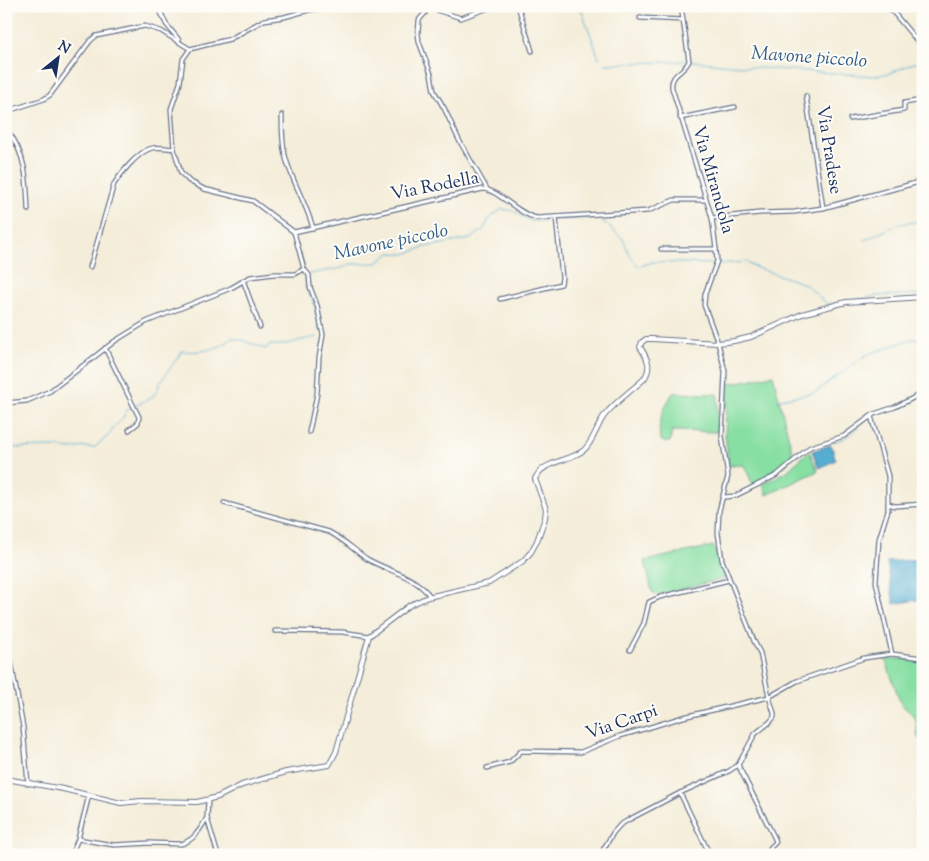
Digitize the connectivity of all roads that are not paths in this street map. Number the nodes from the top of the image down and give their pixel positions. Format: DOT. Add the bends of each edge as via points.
graph roads {
  1 [pos="158,6"];
  2 [pos="340,6"];
  3 [pos="494,6"];
  4 [pos="518,6"];
  5 [pos="681,6"];
  6 [pos="888,6"];
  7 [pos="430,7"];
  8 [pos="318,8"];
  9 [pos="640,18"];
  10 [pos="683,20"];
  11 [pos="170,30"];
  12 [pos="167,34"];
  13 [pos="182,44"];
  14 [pos="923,48"];
  15 [pos="190,49"];
  16 [pos="532,51"];
  17 [pos="806,96"];
  18 [pos="923,100"];
  19 [pos="734,107"];
  20 [pos="282,115"];
  21 [pos="680,118"];
  22 [pos="850,119"];
  23 [pos="7,131"];
  24 [pos="174,149"];
  25 [pos="923,180"];
  26 [pos="487,189"];
  27 [pos="705,200"];
  28 [pos="823,208"];
  29 [pos="28,210"];
  30 [pos="556,217"];
  31 [pos="712,218"];
  32 [pos="313,228"];
  33 [pos="294,232"];
  34 [pos="716,248"];
  35 [pos="661,249"];
  36 [pos="90,267"];
  37 [pos="304,269"];
  38 [pos="243,280"];
  39 [pos="923,297"];
  40 [pos="500,299"];
  41 [pos="260,328"];
  42 [pos="718,343"];
  43 [pos="106,348"];
  44 [pos="923,392"];
  45 [pos="6,402"];
  46 [pos="871,416"];
  47 [pos="129,430"];
  48 [pos="309,432"];
  49 [pos="724,497"];
  50 [pos="224,503"];
  51 [pos="888,504"];
  52 [pos="923,504"];
  53 [pos="729,580"];
  54 [pos="430,596"];
  55 [pos="6,612"];
  56 [pos="275,631"];
  57 [pos="369,636"];
  58 [pos="630,650"];
  59 [pos="892,654"];
  60 [pos="923,658"];
  61 [pos="769,697"];
  62 [pos="738,765"];
  63 [pos="487,768"];
  64 [pos="6,779"];
  65 [pos="28,784"];
  66 [pos="680,793"];
  67 [pos="89,795"];
  68 [pos="208,800"];
  69 [pos="923,808"];
  70 [pos="207,818"];
  71 [pos="923,825"];
  72 [pos="78,839"];
  73 [pos="773,854"];
  74 [pos="71,855"];
  75 [pos="218,855"];
  76 [pos="600,855"];
  77 [pos="710,855"];
  1 -- 11 [label="street"];
  2 -- 8 [label="street"];
  3 -- 7 [label="street" via="461,18"];
  4 -- 16 [label="street"];
  5 -- 10 [label="street, Via Mirandola"];
  6 -- 14 [label="street"];
  7 -- 26 [label="street" via="419,20 418,33 434,91"];
  8 -- 15 [label="street" via="264,20 230,39"];
  9 -- 10 [label="street"];
  10 -- 21 [label="street, Via Mirandola" via="690,61 671,82"];
  11 -- 12 [label="street"];
  11 -- 13 [label="street"];
  12 -- 13 [label="street"];
  12 -- 23 [label="street" via="144,26 92,38 54,91 44,99 11,110"];
  13 -- 15 [label="street"];
  15 -- 24 [label="street" via="183,59 179,88 172,102"];
  17 -- 28 [label="street, Via Pradese"];
  18 -- 22 [label="street" via="904,103 904,110"];
  19 -- 21 [label="street, Via Mirandola"];
  20 -- 32 [label="street" via="285,155"];
  21 -- 27 [label="street, Via Mirandola"];
  23 -- 29 [label="street" via="19,148 25,167"];
  24 -- 33 [label="street" via="179,170 189,181 210,191 253,201"];
  24 -- 36 [label="street" via="150,149 118,178"];
  25 -- 28 [label="street, Via Pradese"];
  26 -- 30 [label="street, Via Rodella" via="531,217"];
  26 -- 32 [label="street, Via Rodella"];
  27 -- 30 [label="street, Via Rodella" via="674,200 648,210"];
  27 -- 31 [label="street, Via Mirandola"];
  28 -- 31 [label="street, Via Pradese"];
  30 -- 40 [label="street" via="561,284"];
  31 -- 34 [label="street, Via Mirandola"];
  32 -- 33 [label="street, Via Rodella"];
  33 -- 37 [label="street"];
  34 -- 35 [label="street, Via Mirandola"];
  34 -- 42 [label="street, Via Mirandola" via="717,261 704,305"];
  37 -- 38 [label="street" via="296,274 255,276"];
  37 -- 48 [label="street" via="309,275 323,335"];
  38 -- 41 [label="street"];
  38 -- 43 [label="street" via="231,288 146,322"];
  39 -- 42 [label="street" via="846,302 802,314 751,337"];
  42 -- 49 [label="street" via="725,371 722,436 728,476"];
  42 -- 54 [label="street" via="652,339 642,342 640,347 649,366 644,380 606,414 585,449 537,473 535,479 546,509 531,552 489,584"];
  43 -- 45 [label="street" via="50,391 27,401"];
  43 -- 47 [label="street" via="139,417 138,423"];
  44 -- 46 [label="street"];
  46 -- 49 [label="street" via="844,436 810,447 777,475 735,496"];
  46 -- 51 [label="street" via="888,476"];
  49 -- 53 [label="street" via="719,511 718,533"];
  50 -- 54 [label="street" via="329,532 366,558 422,586"];
  51 -- 52 [label="street"];
  51 -- 59 [label="street" via="877,552 876,582"];
  53 -- 58 [label="street" via="649,602 644,623"];
  53 -- 61 [label="street" via="760,652"];
  54 -- 57 [label="street" via="410,605"];
  55 -- 65 [label="street"];
  56 -- 57 [label="street" via="342,632"];
  57 -- 68 [label="street" via="336,752 329,765 286,772 242,785"];
  59 -- 60 [label="street, Via Carpi"];
  59 -- 61 [label="street, Via Carpi" via="840,666 797,682"];
  61 -- 62 [label="street" via="774,717 755,734"];
  61 -- 63 [label="street, Via Carpi" via="691,715 620,736 581,752 521,752 510,762"];
  62 -- 66 [label="street"];
  62 -- 73 [label="street" via="775,839 770,848"];
  64 -- 65 [label="street"];
  65 -- 67 [label="street"];
  66 -- 76 [label="street" via="620,825"];
  66 -- 77 [label="street"];
  67 -- 68 [label="street" via="121,803"];
  67 -- 72 [label="street"];
  68 -- 70 [label="street"];
  69 -- 71 [label="street"];
  70 -- 72 [label="street" via="195,836 181,844 114,845"];
  70 -- 75 [label="street"];
  72 -- 74 [label="street"];
}
